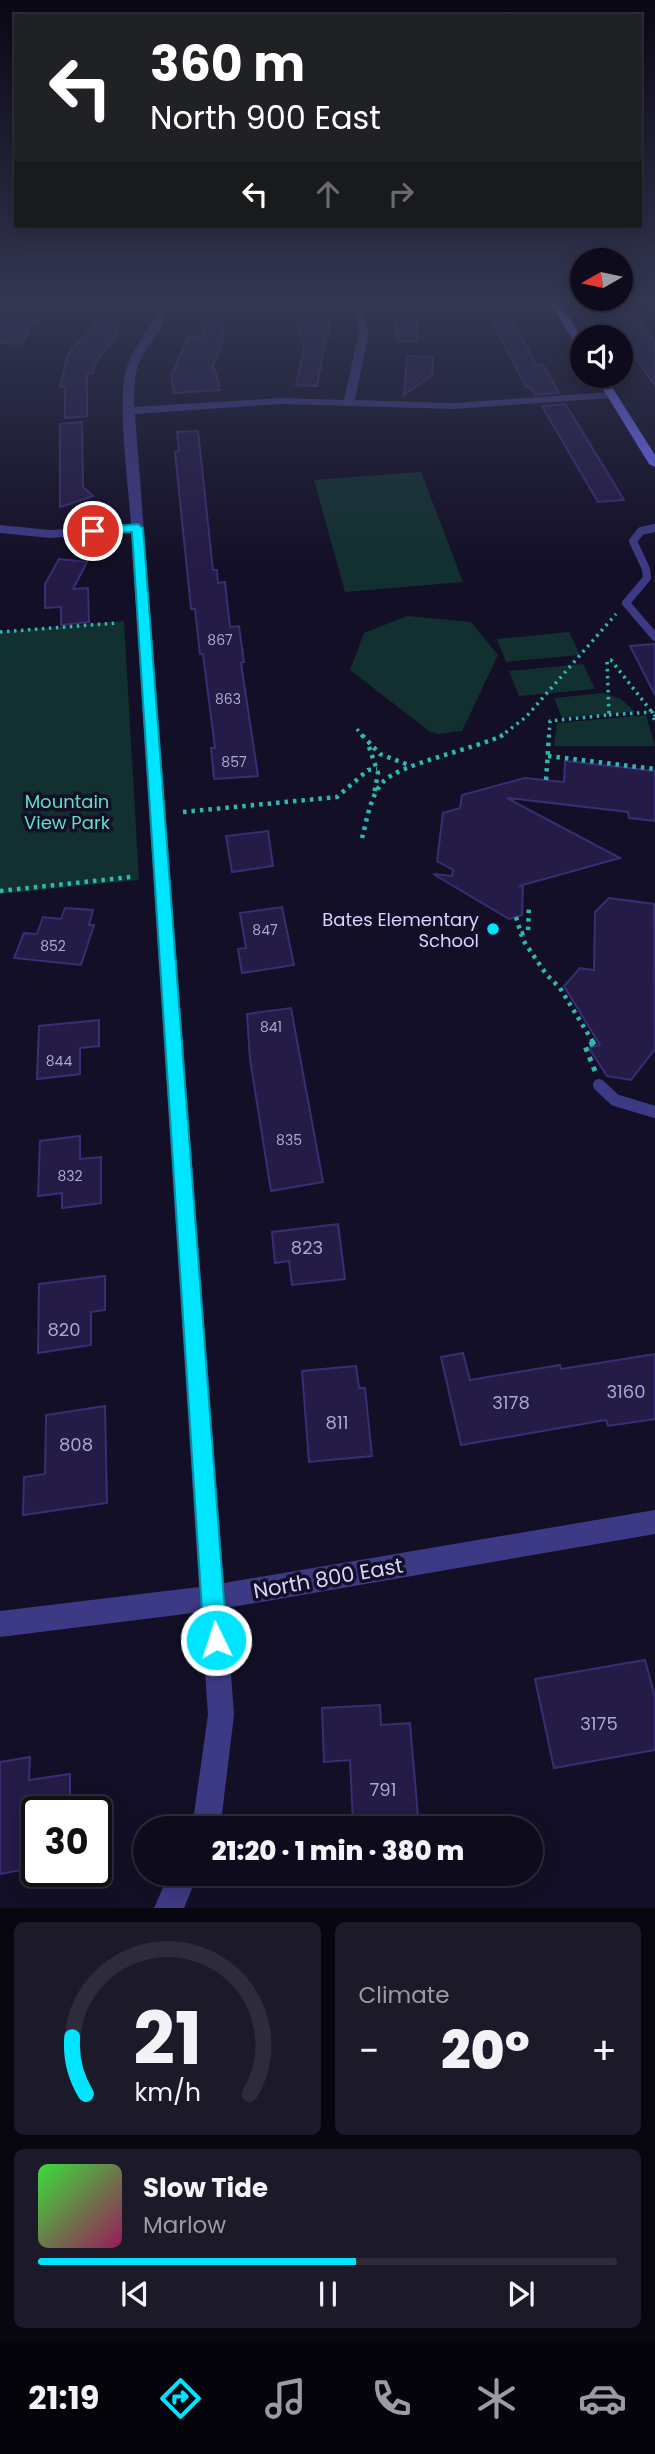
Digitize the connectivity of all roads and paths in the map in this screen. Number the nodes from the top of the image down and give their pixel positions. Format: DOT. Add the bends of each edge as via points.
graph roads {
  1 [pos="130,389"];
  2 [pos="352,389"];
  3 [pos="609,389"];
  4 [pos="612,394"];
  5 [pos="349,404"];
  6 [pos="130,411"];
  7 [pos="655,464"];
  8 [pos="138,528"];
  9 [pos="655,528"];
  10 [pos="0,529"];
  11 [pos="626,603"];
  12 [pos="117,622"];
  13 [pos="0,632"];
  14 [pos="655,637"];
  15 [pos="609,716"];
  16 [pos="654,717"];
  17 [pos="357,729"];
  18 [pos="366,742"];
  19 [pos="548,756"];
  20 [pos="412,767"];
  21 [pos="377,769"];
  22 [pos="655,769"];
  23 [pos="546,780"];
  24 [pos="373,799"];
  25 [pos="183,812"];
  26 [pos="362,838"];
  27 [pos="131,877"];
  28 [pos="0,891"];
  29 [pos="530,905"];
  30 [pos="516,917"];
  31 [pos="521,934"];
  32 [pos="599,1085"];
  33 [pos="655,1112"];
  34 [pos="655,1522"];
  35 [pos="213,1598"];
  36 [pos="0,1624"];
  37 [pos="207,1816"];
  38 [pos="179,1886"];
  39 [pos="169,1908"];
  1 -- 6 [label="street"];
  2 -- 5 [label="street"];
  3 -- 4 [label="main road"];
  4 -- 5 [label="street" via="453,406"];
  4 -- 7 [label="main road"];
  5 -- 6 [label="street" via="281,401"];
  6 -- 8 [label="street"];
  8 -- 10 [label="street" via="50,534"];
  8 -- 35 [label="street"];
  9 -- 11 [label="lane" via="636,534 634,541 647,578"];
  11 -- 14 [label="lane"];
  11 -- 20 [label="path" via="508,733"];
  12 -- 13 [label="path"];
  15 -- 16 [label="path"];
  15 -- 16 [label="path" via="607,661 611,660"];
  15 -- 19 [label="path" via="550,721"];
  17 -- 18 [label="path"];
  18 -- 20 [label="path" via="378,754"];
  18 -- 21 [label="path"];
  19 -- 22 [label="path"];
  19 -- 23 [label="path"];
  20 -- 24 [label="path" via="382,783"];
  21 -- 24 [label="path"];
  21 -- 25 [label="path" via="368,770 337,797"];
  24 -- 26 [label="path"];
  27 -- 28 [label="path"];
  29 -- 31 [label="path" via="528,931"];
  30 -- 31 [label="path"];
  31 -- 32 [label="path" via="595,1044 585,1046"];
  32 -- 33 [label="lane" via="615,1100"];
  34 -- 35 [label="street, North 800 East"];
  35 -- 36 [label="street, North 800 East"];
  35 -- 37 [label="street" via="221,1715"];
  38 -- 39 [label="street"];
}
